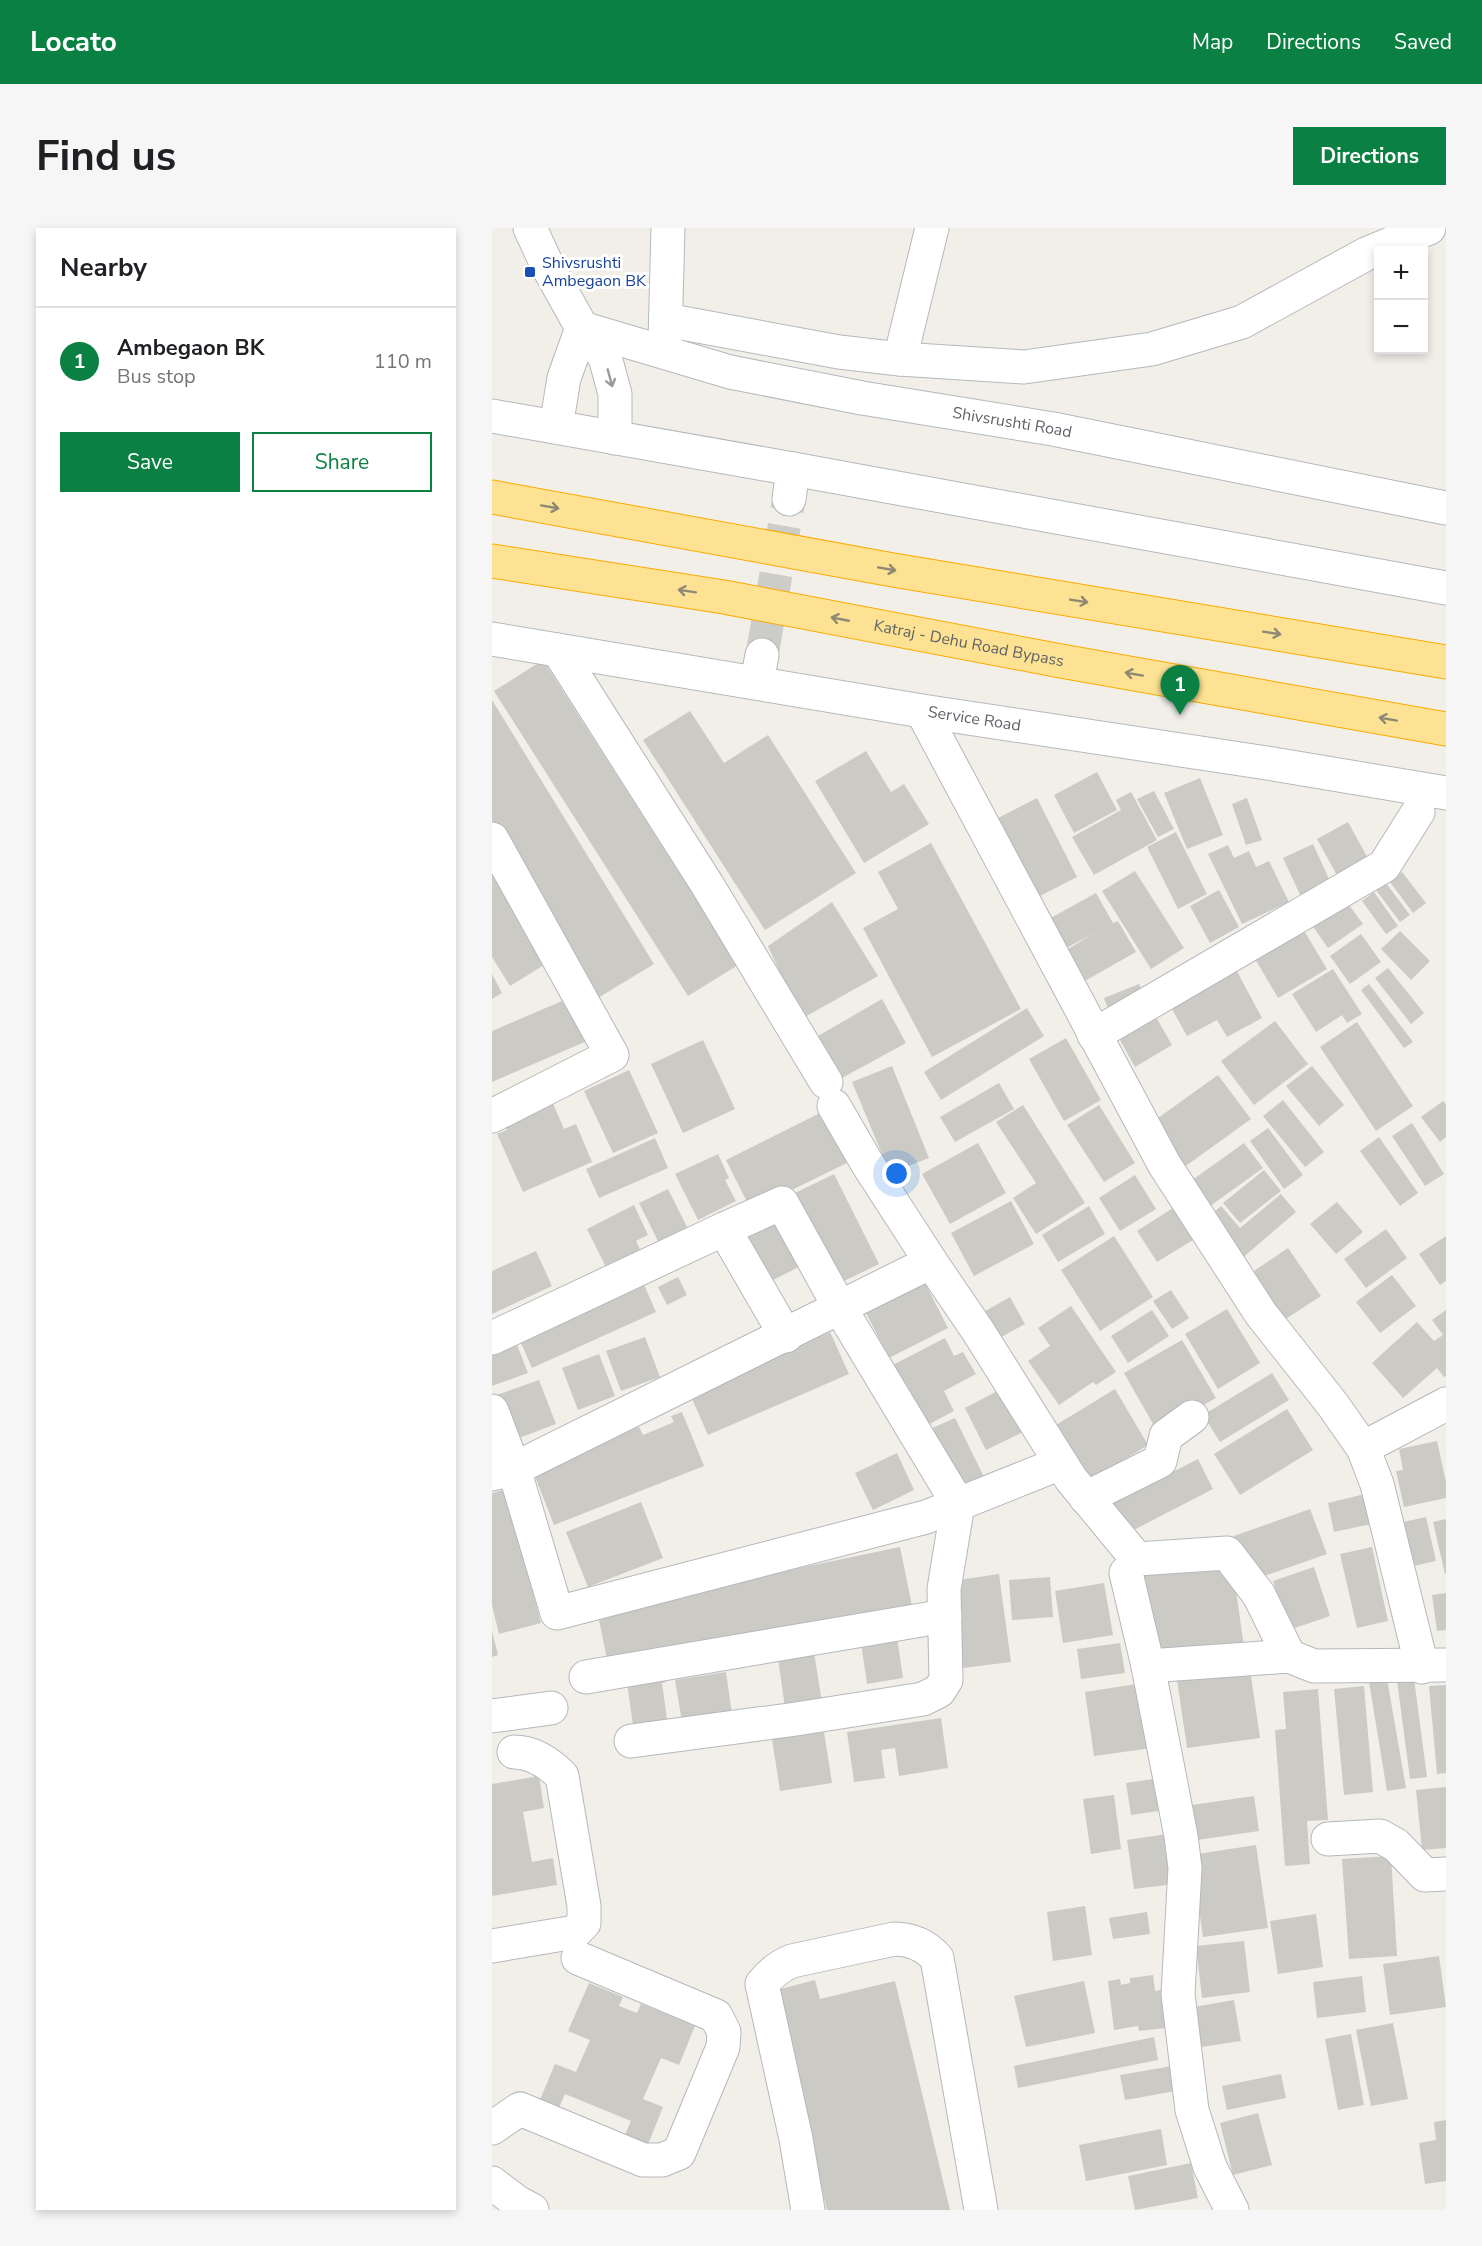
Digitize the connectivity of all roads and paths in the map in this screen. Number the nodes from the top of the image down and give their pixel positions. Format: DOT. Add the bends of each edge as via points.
graph roads {
  1 [pos="530,228"];
  2 [pos="668,228"];
  3 [pos="932,228"];
  4 [pos="1429,228"];
  5 [pos="666,320"];
  6 [pos="582,328"];
  7 [pos="665,354"];
  8 [pos="900,359"];
  9 [pos="492,416"];
  10 [pos="556,427"];
  11 [pos="615,438"];
  12 [pos="492,497"];
  13 [pos="1446,508"];
  14 [pos="492,561"];
  15 [pos="1446,588"];
  16 [pos="492,639"];
  17 [pos="558,650"];
  18 [pos="1446,663"];
  19 [pos="922,711"];
  20 [pos="1446,729"];
  21 [pos="1267,763"];
  22 [pos="1446,793"];
  23 [pos="1432,814"];
  24 [pos="492,839"];
  25 [pos="1094,1035"];
  26 [pos="492,1116"];
  27 [pos="724,1229"];
  28 [pos="931,1262"];
  29 [pos="840,1308"];
  30 [pos="786,1336"];
  31 [pos="492,1338"];
  32 [pos="1446,1404"];
  33 [pos="492,1411"];
  34 [pos="1191,1417"];
  35 [pos="1362,1448"];
  36 [pos="1061,1464"];
  37 [pos="503,1471"];
  38 [pos="1086,1498"];
  39 [pos="958,1504"];
  40 [pos="1126,1573"];
  41 [pos="945,1616"];
  42 [pos="1289,1656"];
  43 [pos="1148,1666"];
  44 [pos="1434,1666"];
  45 [pos="586,1677"];
  46 [pos="551,1708"];
  47 [pos="492,1716"];
  48 [pos="631,1741"];
  49 [pos="514,1752"];
  50 [pos="1328,1839"];
  51 [pos="1446,1874"];
  52 [pos="492,1946"];
  53 [pos="578,1958"];
  54 [pos="492,2128"];
  55 [pos="492,2182"];
  56 [pos="532,2210"];
  57 [pos="808,2210"];
  58 [pos="981,2210"];
  59 [pos="1232,2210"];
  1 -- 6 [label="street"];
  2 -- 5 [label="street"];
  3 -- 8 [label="street"];
  4 -- 8 [label="street" via="1366,254 1242,322 1152,349 1024,367"];
  5 -- 7 [label="street"];
  5 -- 8 [label="street" via="839,352"];
  6 -- 7 [label="street, Shivsrushti Road"];
  6 -- 10 [label="street" via="564,378"];
  6 -- 11 [label="street, one-way" via="605,357 615,393"];
  7 -- 13 [label="street, Shivsrushti Road" via="730,372 1053,429"];
  9 -- 10 [label="street"];
  10 -- 11 [label="street"];
  11 -- 15 [label="street" via="791,484"];
  12 -- 18 [label="highway, one-way" via="893,570"];
  20 -- 14 [label="highway, Katraj - Dehu Road Bypass, one-way" via="724,597"];
  16 -- 17 [label="street, Service Road"];
  17 -- 19 [label="street, Service Road" via="759,669"];
  17 -- 28 [label="street" via="708,886 867,1163"];
  19 -- 21 [label="street, Service Road"];
  19 -- 25 [label="street"];
  21 -- 22 [label="street, Service Road"];
  21 -- 23 [label="street" via="1287,787"];
  23 -- 25 [label="street" via="1384,866"];
  24 -- 26 [label="street" via="612,1055"];
  25 -- 35 [label="street" via="1164,1164 1248,1294"];
  27 -- 29 [label="street" via="782,1203"];
  27 -- 30 [label="street"];
  27 -- 31 [label="street"];
  28 -- 29 [label="street"];
  28 -- 36 [label="street"];
  29 -- 30 [label="street"];
  29 -- 39 [label="street"];
  30 -- 37 [label="street"];
  32 -- 35 [label="street"];
  33 -- 37 [label="street"];
  34 -- 38 [label="street" via="1166,1436 1160,1461"];
  35 -- 44 [label="street"];
  36 -- 38 [label="street"];
  36 -- 39 [label="street"];
  37 -- 39 [label="street" via="557,1613 926,1517"];
  38 -- 42 [label="street" via="1137,1559 1227,1553 1259,1596"];
  39 -- 41 [label="street" via="946,1568"];
  40 -- 43 [label="street"];
  41 -- 45 [label="street"];
  41 -- 48 [label="street" via="946,1680 939,1691 923,1699"];
  42 -- 43 [label="street"];
  42 -- 44 [label="street" via="1314,1666"];
  43 -- 59 [label="street" via="1185,1868 1178,1994 1192,2110 1210,2167"];
  46 -- 47 [label="street"];
  49 -- 52 [label="street" via="525,1752 551,1764 562,1776 584,1923 575,1932"];
  50 -- 51 [label="street" via="1380,1836 1395,1845 1425,1875"];
  53 -- 54 [label="street" via="716,2016 724,2032 723,2048 679,2153 662,2160 644,2160 520,2109"];
  55 -- 56 [label="street"];
  57 -- 58 [label="street" via="762,1984 782,1964 908,1939 937,1958"];
}
